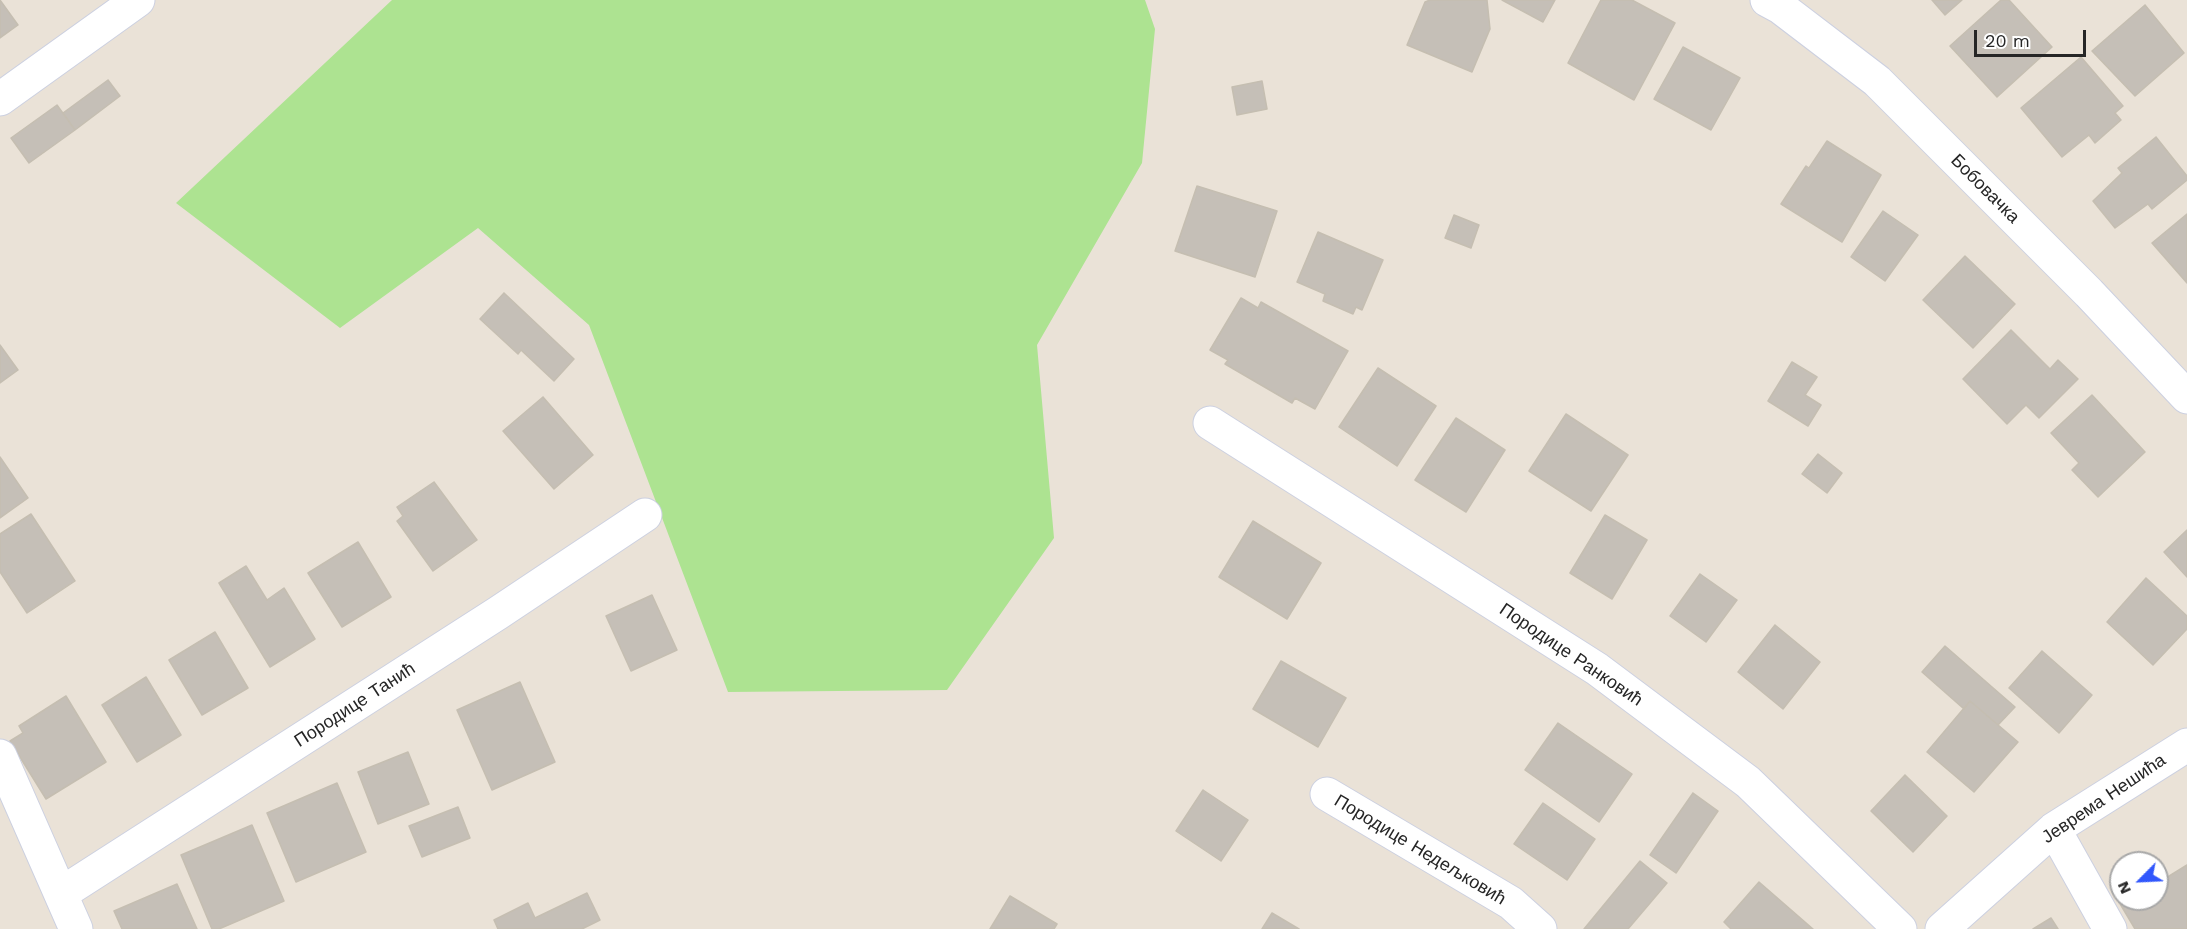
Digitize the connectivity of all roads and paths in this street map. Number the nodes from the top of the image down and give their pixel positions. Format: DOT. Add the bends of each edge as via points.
graph roads {
  1 [pos="138,0"];
  2 [pos="1767,0"];
  3 [pos="0,99"];
  4 [pos="2187,397"];
  5 [pos="1210,423"];
  6 [pos="645,514"];
  7 [pos="2187,745"];
  8 [pos="0,756"];
  9 [pos="1327,794"];
  10 [pos="2054,829"];
  11 [pos="62,893"];
  12 [pos="76,929"];
  13 [pos="1540,929"];
  14 [pos="1900,929"];
  15 [pos="1942,929"];
  16 [pos="2110,929"];
  1 -- 3 [label="street"];
  2 -- 4 [label="street, Бобовачка" via="1877,81"];
  5 -- 14 [label="street, Породице Ранковић" via="1598,669 1748,782"];
  6 -- 11 [label="street, Породице Танић"];
  7 -- 10 [label="street, Јеврема Нешића"];
  8 -- 11 [label="street"];
  9 -- 13 [label="street, Породице Недељковић" via="1511,903"];
  10 -- 15 [label="street, Јеврема Нешића"];
  10 -- 16 [label="street"];
  11 -- 12 [label="street"];
}
